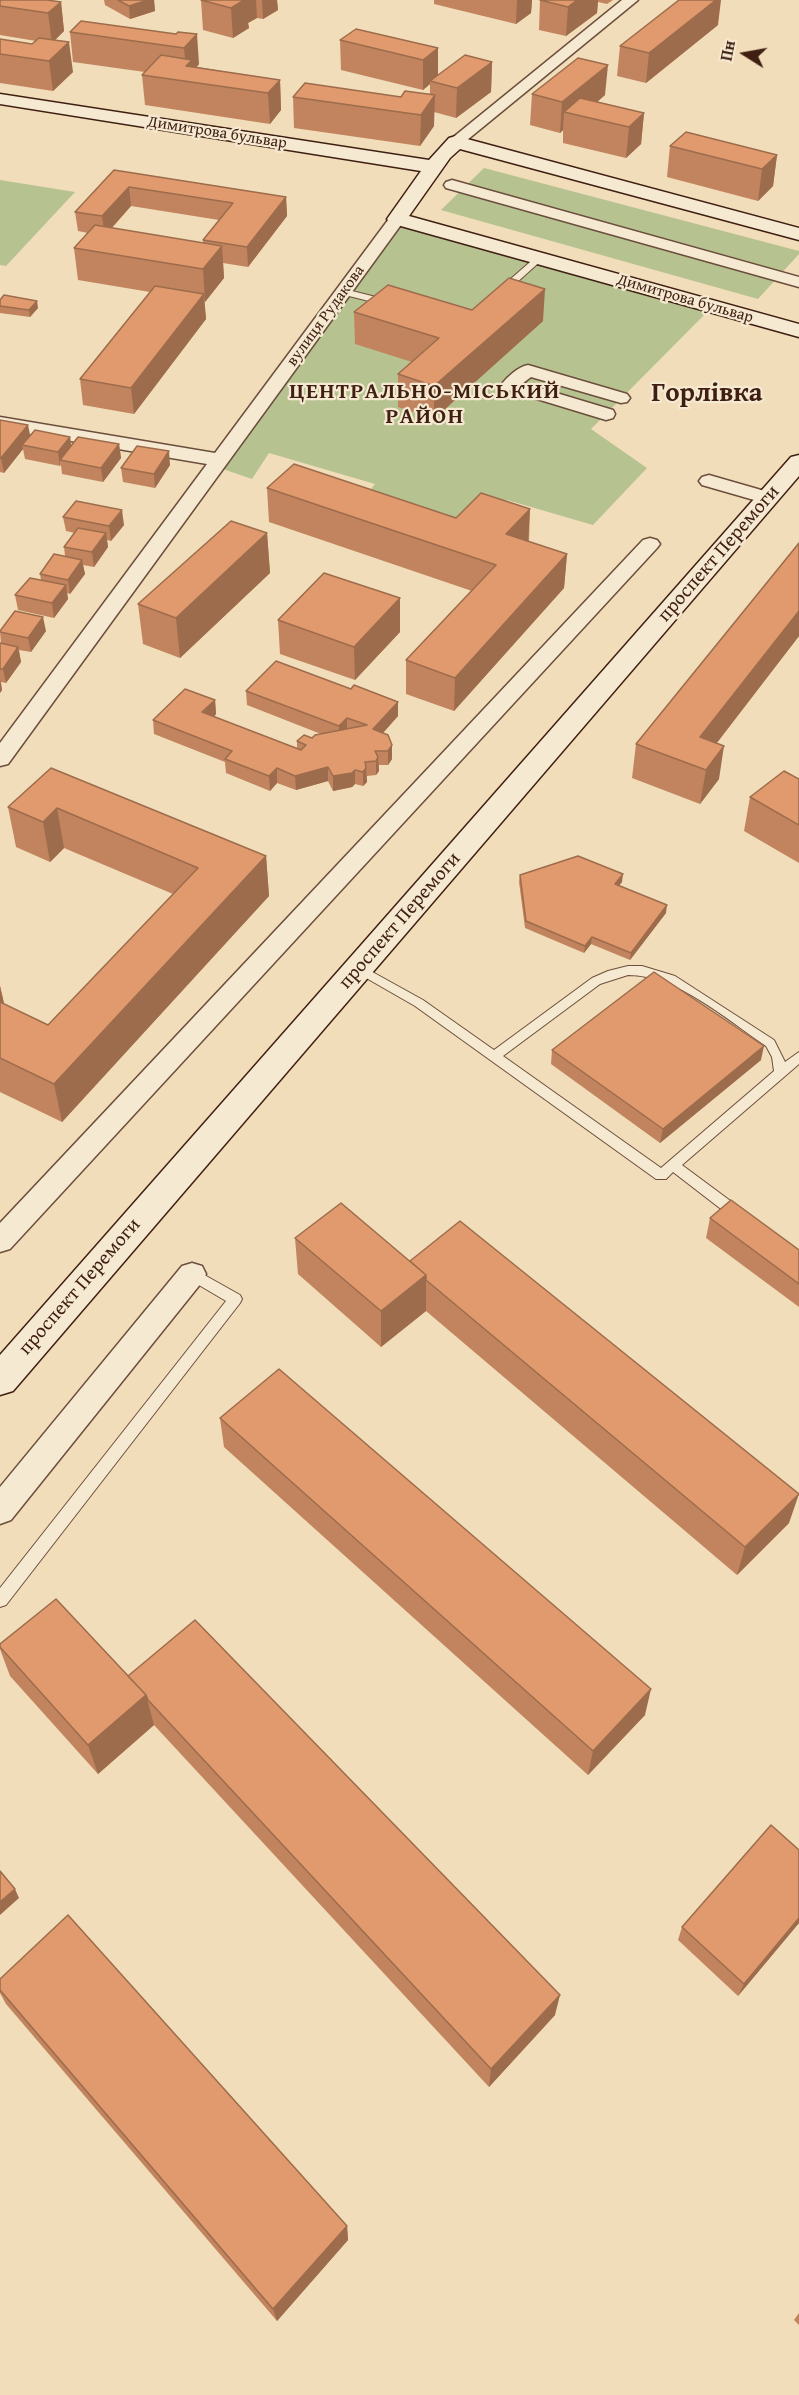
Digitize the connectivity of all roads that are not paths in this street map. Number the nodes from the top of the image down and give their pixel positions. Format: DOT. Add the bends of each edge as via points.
graph roads {
  1 [pos="631,0"];
  2 [pos="0,99"];
  3 [pos="456,142"];
  4 [pos="434,167"];
  5 [pos="399,180"];
  6 [pos="422,184"];
  7 [pos="452,185"];
  8 [pos="397,219"];
  9 [pos="799,234"];
  10 [pos="540,258"];
  11 [pos="799,282"];
  12 [pos="344,292"];
  13 [pos="492,300"];
  14 [pos="395,305"];
  15 [pos="799,331"];
  16 [pos="501,370"];
  17 [pos="520,376"];
  18 [pos="621,398"];
  19 [pos="606,414"];
  20 [pos="0,423"];
  21 [pos="220,460"];
  22 [pos="799,462"];
  23 [pos="709,481"];
  24 [pos="768,498"];
  25 [pos="650,544"];
  26 [pos="0,759"];
  27 [pos="358,968"];
  28 [pos="495,1056"];
  29 [pos="799,1057"];
  30 [pos="781,1073"];
  31 [pos="673,1165"];
  32 [pos="754,1225"];
  33 [pos="0,1241"];
  34 [pos="192,1274"];
  35 [pos="0,1380"];
  36 [pos="0,1510"];
  37 [pos="0,1600"];
  1 -- 3 [label="street, вулиця Рудакова"];
  2 -- 4 [label="street, Димитрова бульвар"];
  3 -- 4 [label="street, вулиця Рудакова"];
  3 -- 9 [label="street"];
  4 -- 6 [label="street, вулиця Рудакова"];
  5 -- 6 [label="street"];
  6 -- 8 [label="street, вулиця Рудакова"];
  7 -- 11 [label="street"];
  8 -- 10 [label="street, Димитрова бульвар"];
  8 -- 12 [label="street, вулиця Рудакова"];
  10 -- 13 [label="lane"];
  10 -- 15 [label="street, Димитрова бульвар"];
  12 -- 14 [label="lane"];
  12 -- 21 [label="street, вулиця Рудакова"];
  16 -- 17 [label="street"];
  17 -- 18 [label="street" via="528,370"];
  17 -- 19 [label="street" via="510,385"];
  20 -- 21 [label="street"];
  21 -- 26 [label="street, вулиця Рудакова"];
  22 -- 24 [label="street, проспект Перемоги"];
  23 -- 24 [label="street"];
  24 -- 27 [label="street, проспект Перемоги"];
  25 -- 33 [label="street"];
  27 -- 28 [label="lane" via="419,1003"];
  27 -- 35 [label="street, проспект Перемоги"];
  28 -- 30 [label="lane" via="596,981 609,974 638,969 682,983 770,1043"];
  28 -- 31 [label="lane" via="661,1175"];
  29 -- 30 [label="lane"];
  30 -- 31 [label="lane"];
  31 -- 32 [label="lane"];
  34 -- 36 [label="street"];
  34 -- 37 [label="lane" via="235,1299"];
}
